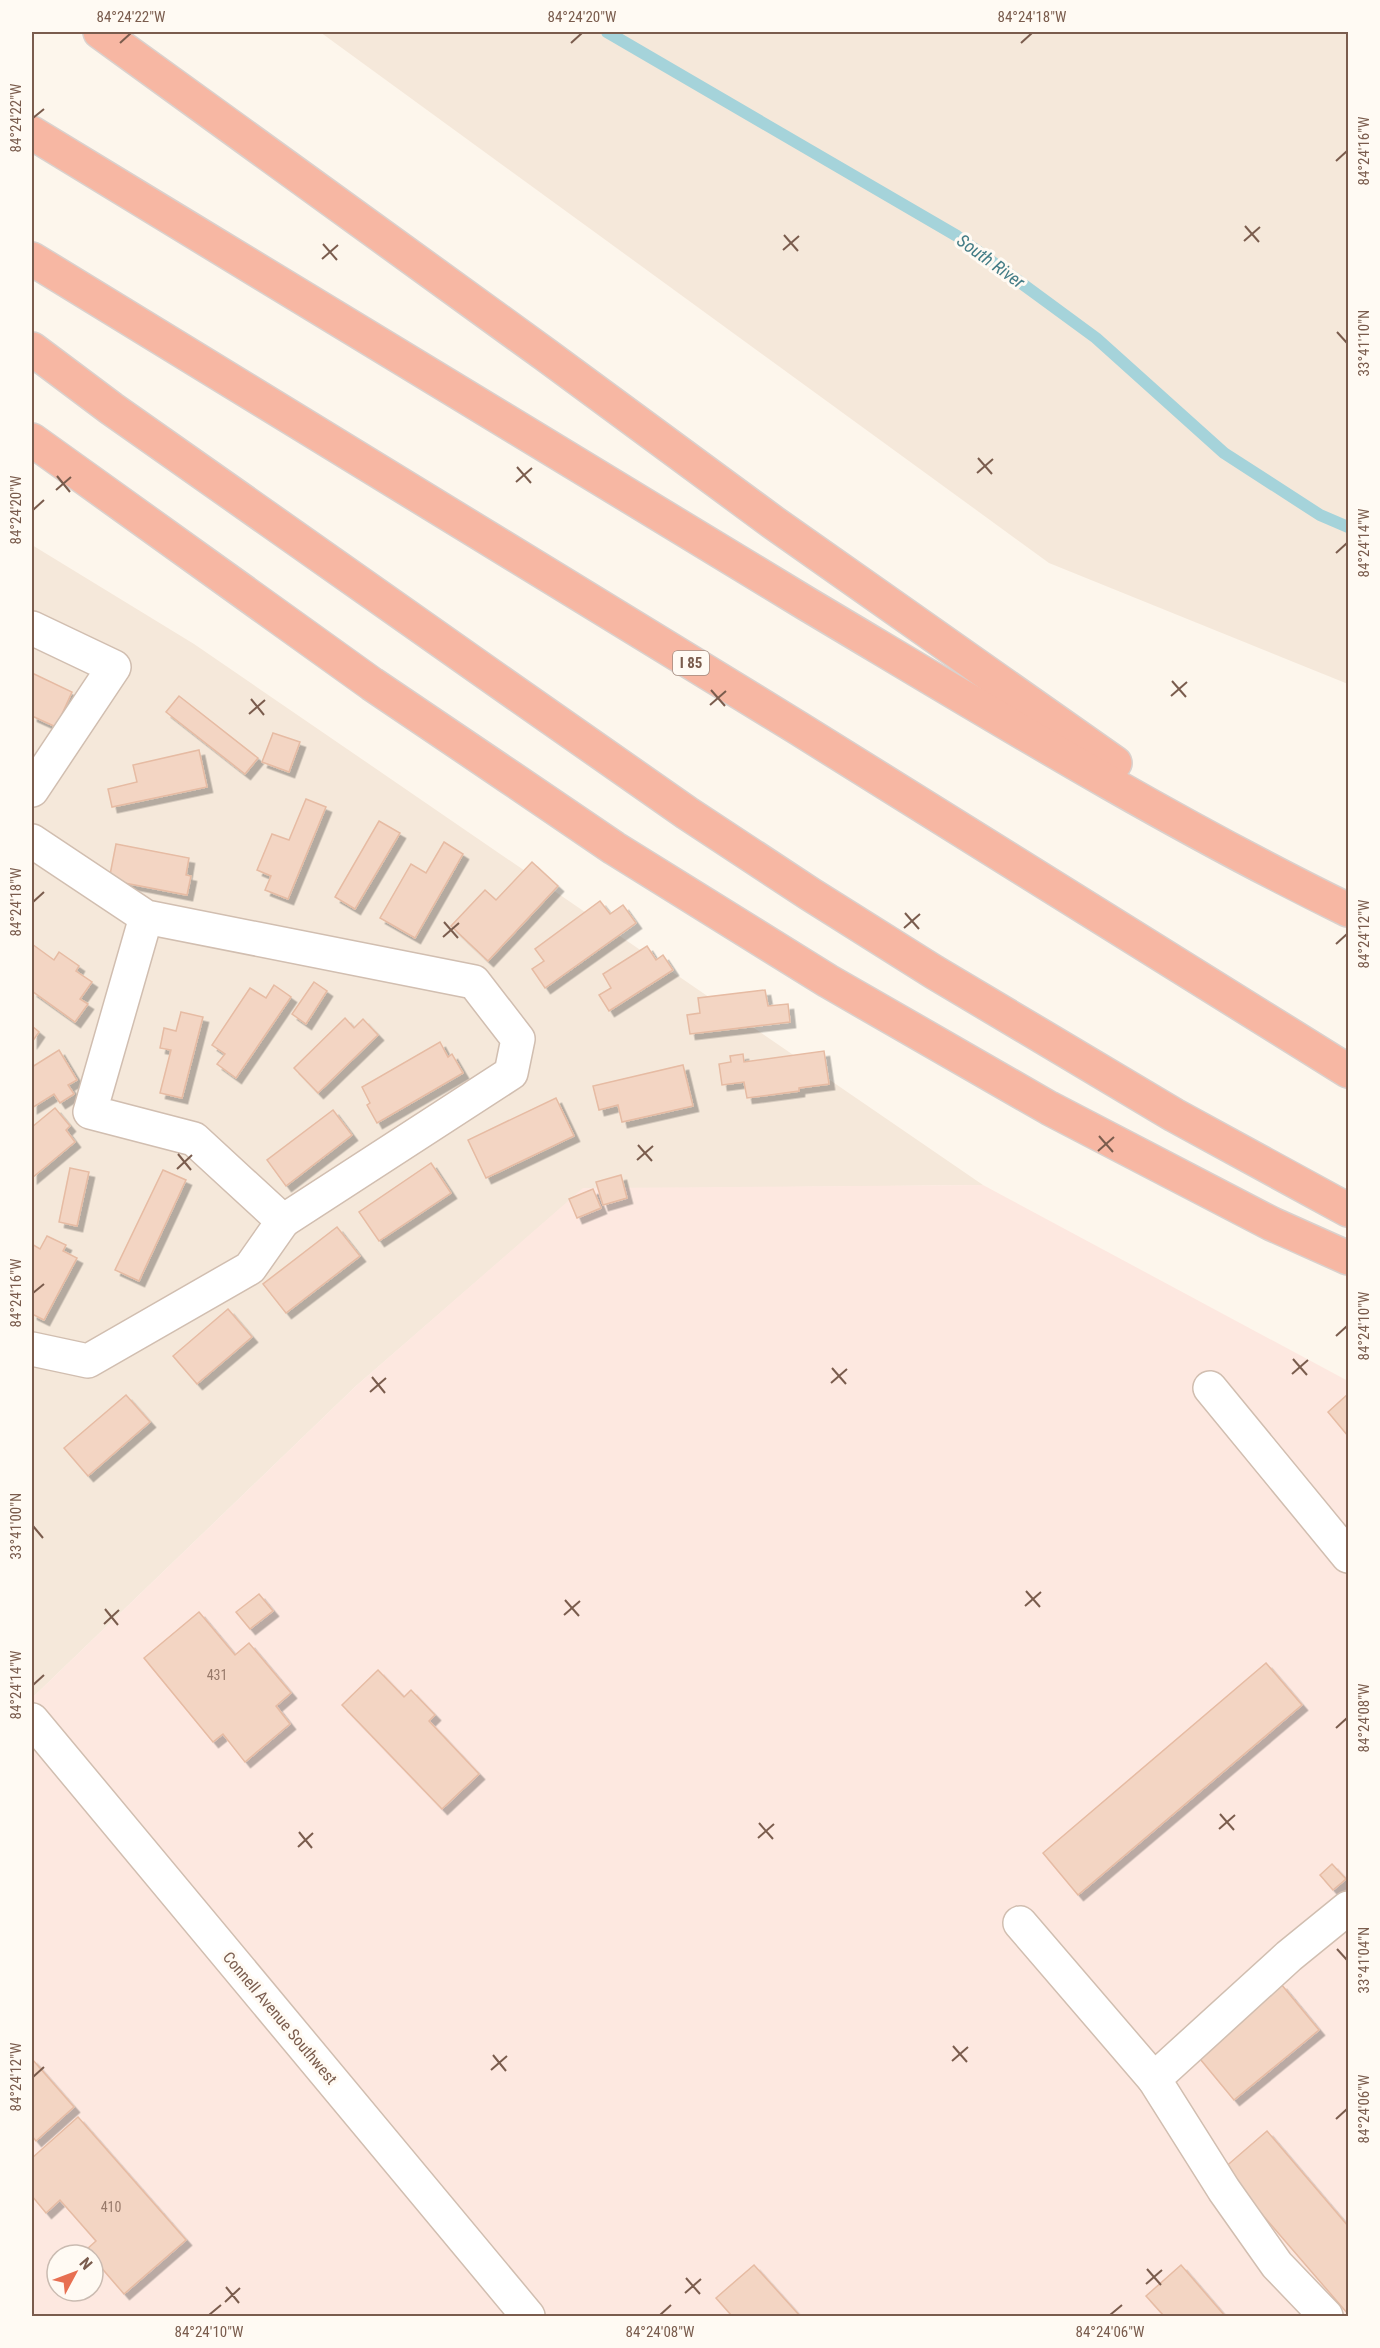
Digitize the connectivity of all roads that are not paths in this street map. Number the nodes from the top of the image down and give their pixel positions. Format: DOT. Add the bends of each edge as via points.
graph roads {
  1 [pos="100,32"];
  2 [pos="32,133"];
  3 [pos="32,259"];
  4 [pos="32,349"];
  5 [pos="32,440"];
  6 [pos="32,628"];
  7 [pos="32,790"];
  8 [pos="32,841"];
  9 [pos="1315,893"];
  10 [pos="1348,910"];
  11 [pos="146,917"];
  12 [pos="1348,1071"];
  13 [pos="1348,1210"];
  14 [pos="284,1221"];
  15 [pos="1348,1258"];
  16 [pos="32,1349"];
  17 [pos="1210,1388"];
  18 [pos="1348,1556"];
  19 [pos="32,1720"];
  20 [pos="1348,1908"];
  21 [pos="1020,1923"];
  22 [pos="1154,2079"];
  23 [pos="528,2316"];
  24 [pos="1326,2316"];
  1 -- 9 [label="highway" via="1041,713 1183,810"];
  2 -- 9 [label="highway" via="1049,749"];
  3 -- 12 [label="highway, I 85" via="798,728"];
  4 -- 13 [label="highway" via="533,706 800,888 1174,1115"];
  5 -- 15 [label="highway" via="372,684 614,848 828,981 1049,1108 1272,1224"];
  6 -- 7 [label="street" via="114,667"];
  8 -- 11 [label="street"];
  9 -- 10 [label="highway"];
  11 -- 14 [label="street" via="90,1112 194,1139"];
  11 -- 14 [label="street" via="474,982 519,1040 511,1073"];
  14 -- 16 [label="street" via="250,1268 88,1361"];
  17 -- 18 [label="street"];
  19 -- 23 [label="street, Connell Avenue Southwest"];
  20 -- 22 [label="street" via="1289,1956"];
  21 -- 22 [label="street"];
  22 -- 24 [label="street" via="1224,2190 1278,2265"];
}
